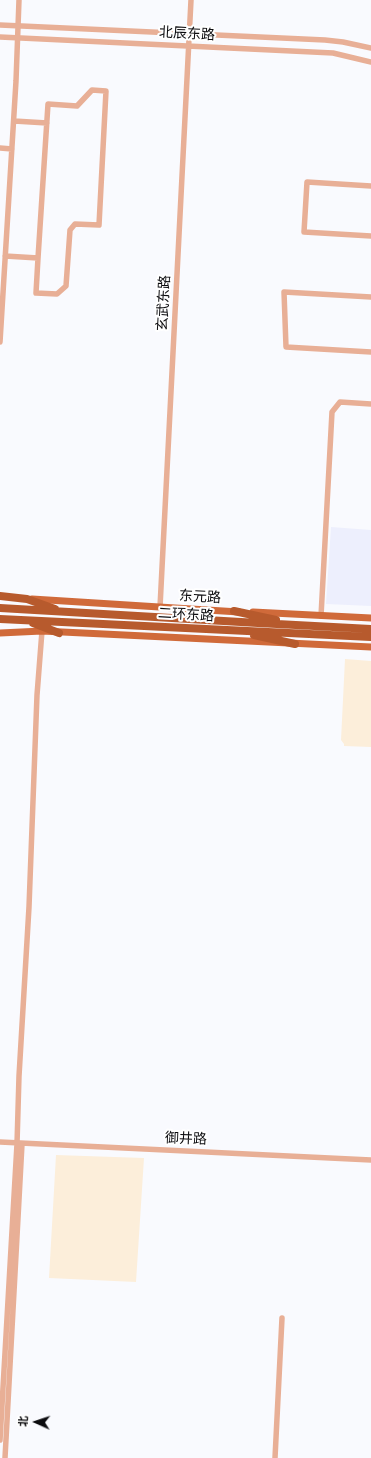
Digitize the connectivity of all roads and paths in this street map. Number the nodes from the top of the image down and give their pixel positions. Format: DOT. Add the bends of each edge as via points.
graph roads {
  1 [pos="19,0"];
  2 [pos="191,0"];
  3 [pos="0,26"];
  4 [pos="18,27"];
  5 [pos="189,33"];
  6 [pos="0,37"];
  7 [pos="18,38"];
  8 [pos="188,46"];
  9 [pos="371,48"];
  10 [pos="371,62"];
  11 [pos="14,121"];
  12 [pos="46,123"];
  13 [pos="0,148"];
  14 [pos="12,148"];
  15 [pos="371,186"];
  16 [pos="371,236"];
  17 [pos="5,256"];
  18 [pos="38,258"];
  19 [pos="371,297"];
  20 [pos="0,342"];
  21 [pos="371,352"];
  22 [pos="371,404"];
  23 [pos="0,596"];
  24 [pos="27,599"];
  25 [pos="160,607"];
  26 [pos="0,608"];
  27 [pos="234,611"];
  28 [pos="63,612"];
  29 [pos="320,616"];
  30 [pos="371,618"];
  31 [pos="0,619"];
  32 [pos="24,620"];
  33 [pos="298,625"];
  34 [pos="371,629"];
  35 [pos="231,630"];
  36 [pos="42,631"];
  37 [pos="347,631"];
  38 [pos="59,632"];
  39 [pos="0,633"];
  40 [pos="371,637"];
  41 [pos="295,644"];
  42 [pos="371,647"];
  43 [pos="0,1142"];
  44 [pos="20,1144"];
  45 [pos="371,1160"];
  46 [pos="282,1318"];
  47 [pos="2,1362"];
  48 [pos="0,1440"];
  49 [pos="5,1458"];
  50 [pos="275,1458"];
  1 -- 4 [label="street"];
  2 -- 5 [label="street, 玄武东路"];
  3 -- 4 [label="street, 北辰东路"];
  4 -- 5 [label="street, 北辰东路"];
  4 -- 7 [label="street"];
  5 -- 8 [label="street, 玄武东路"];
  5 -- 9 [label="street, 北辰东路" via="325,40"];
  6 -- 7 [label="street, 北辰东路"];
  7 -- 8 [label="street, 北辰东路"];
  7 -- 11 [label="street"];
  8 -- 10 [label="street, 北辰东路" via="333,53"];
  8 -- 25 [label="street, 玄武东路"];
  11 -- 12 [label="street"];
  11 -- 14 [label="street"];
  12 -- 18 [label="street"];
  12 -- 18 [label="street" via="48,104 77,106 92,90 106,91 99,225 75,224 70,230 66,286 57,294 36,293"];
  13 -- 14 [label="street"];
  14 -- 17 [label="street"];
  15 -- 16 [label="street" via="307,182 304,232"];
  17 -- 18 [label="street"];
  17 -- 20 [label="street"];
  19 -- 21 [label="street" via="284,292 286,347"];
  22 -- 29 [label="street" via="340,402 332,412"];
  23 -- 24 [label="highway"];
  24 -- 25 [label="main road, 东元路"];
  24 -- 28 [label="highway"];
  25 -- 27 [label="main road, 东元路"];
  26 -- 28 [label="highway"];
  27 -- 29 [label="main road, 东元路"];
  27 -- 33 [label="highway"];
  28 -- 33 [label="highway"];
  29 -- 30 [label="main road, 东元路"];
  31 -- 32 [label="highway, 二环东路"];
  32 -- 35 [label="highway, 二环东路"];
  32 -- 38 [label="highway"];
  33 -- 37 [label="highway"];
  34 -- 37 [label="highway, 二环东路"];
  35 -- 37 [label="highway, 二环东路"];
  35 -- 41 [label="highway"];
  36 -- 38 [label="main road"];
  36 -- 39 [label="main road"];
  36 -- 44 [label="street" via="19,1076"];
  37 -- 40 [label="highway, 二环东路"];
  38 -- 41 [label="main road"];
  41 -- 42 [label="main road"];
  43 -- 44 [label="street, 御井路"];
  44 -- 45 [label="street, 御井路"];
  44 -- 47 [label="street"];
  44 -- 49 [label="street"];
  46 -- 50 [label="street"];
  47 -- 48 [label="street"];
}
